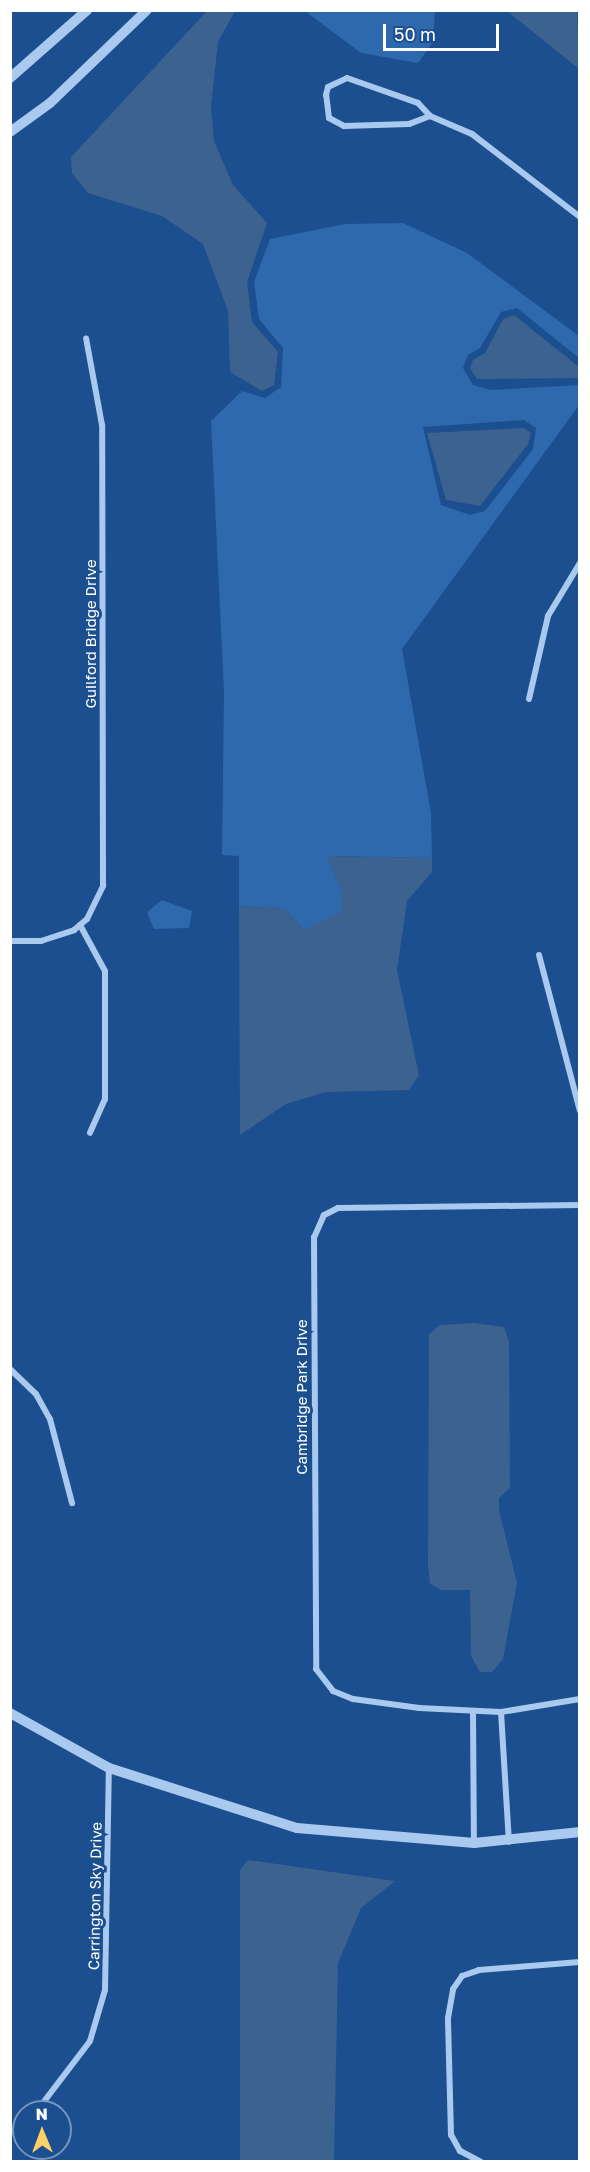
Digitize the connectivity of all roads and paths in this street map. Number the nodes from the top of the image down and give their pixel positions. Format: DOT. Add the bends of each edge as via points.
graph roads {
  1 [pos="87,10"];
  2 [pos="147,10"];
  3 [pos="10,78"];
  4 [pos="430,116"];
  5 [pos="10,132"];
  6 [pos="579,217"];
  7 [pos="86,338"];
  8 [pos="579,563"];
  9 [pos="529,699"];
  10 [pos="80,925"];
  11 [pos="10,941"];
  12 [pos="539,955"];
  13 [pos="579,1111"];
  14 [pos="90,1133"];
  15 [pos="579,1205"];
  16 [pos="10,1369"];
  17 [pos="72,1503"];
  18 [pos="579,1699"];
  19 [pos="501,1712"];
  20 [pos="10,1713"];
  21 [pos="473,1713"];
  22 [pos="109,1768"];
  23 [pos="579,1832"];
  24 [pos="508,1842"];
  25 [pos="474,1843"];
  26 [pos="579,1962"];
  27 [pos="45,2100"];
  28 [pos="481,2162"];
  1 -- 3 [label="street"];
  2 -- 5 [label="street" via="50,103"];
  4 -- 4 [label="street" via="418,103 359,79 336,81 326,94 329,118 345,126 410,124"];
  4 -- 6 [label="street" via="472,134"];
  7 -- 10 [label="street, Guilford Bridge Drive" via="102,425 104,851 101,894"];
  8 -- 9 [label="street" via="548,616"];
  10 -- 11 [label="street" via="41,941"];
  10 -- 14 [label="street" via="105,971 105,1099"];
  12 -- 13 [label="street"];
  15 -- 21 [label="street, Cambridge Park Drive" via="358,1206 338,1208 316,1225 316,1669 333,1690 353,1700"];
  16 -- 17 [label="street" via="36,1394 50,1419"];
  18 -- 19 [label="street, Cambridge Park Drive"];
  19 -- 21 [label="street, Cambridge Park Drive"];
  19 -- 24 [label="street"];
  20 -- 22 [label="street"];
  21 -- 25 [label="street"];
  22 -- 25 [label="street" via="297,1828"];
  22 -- 27 [label="street, Carrington Sky Drive" via="105,1990 90,2041"];
  23 -- 24 [label="street"];
  24 -- 25 [label="street"];
  26 -- 28 [label="street" via="479,1970 462,1976 453,1989 448,2018 451,2136 460,2151"];
}
